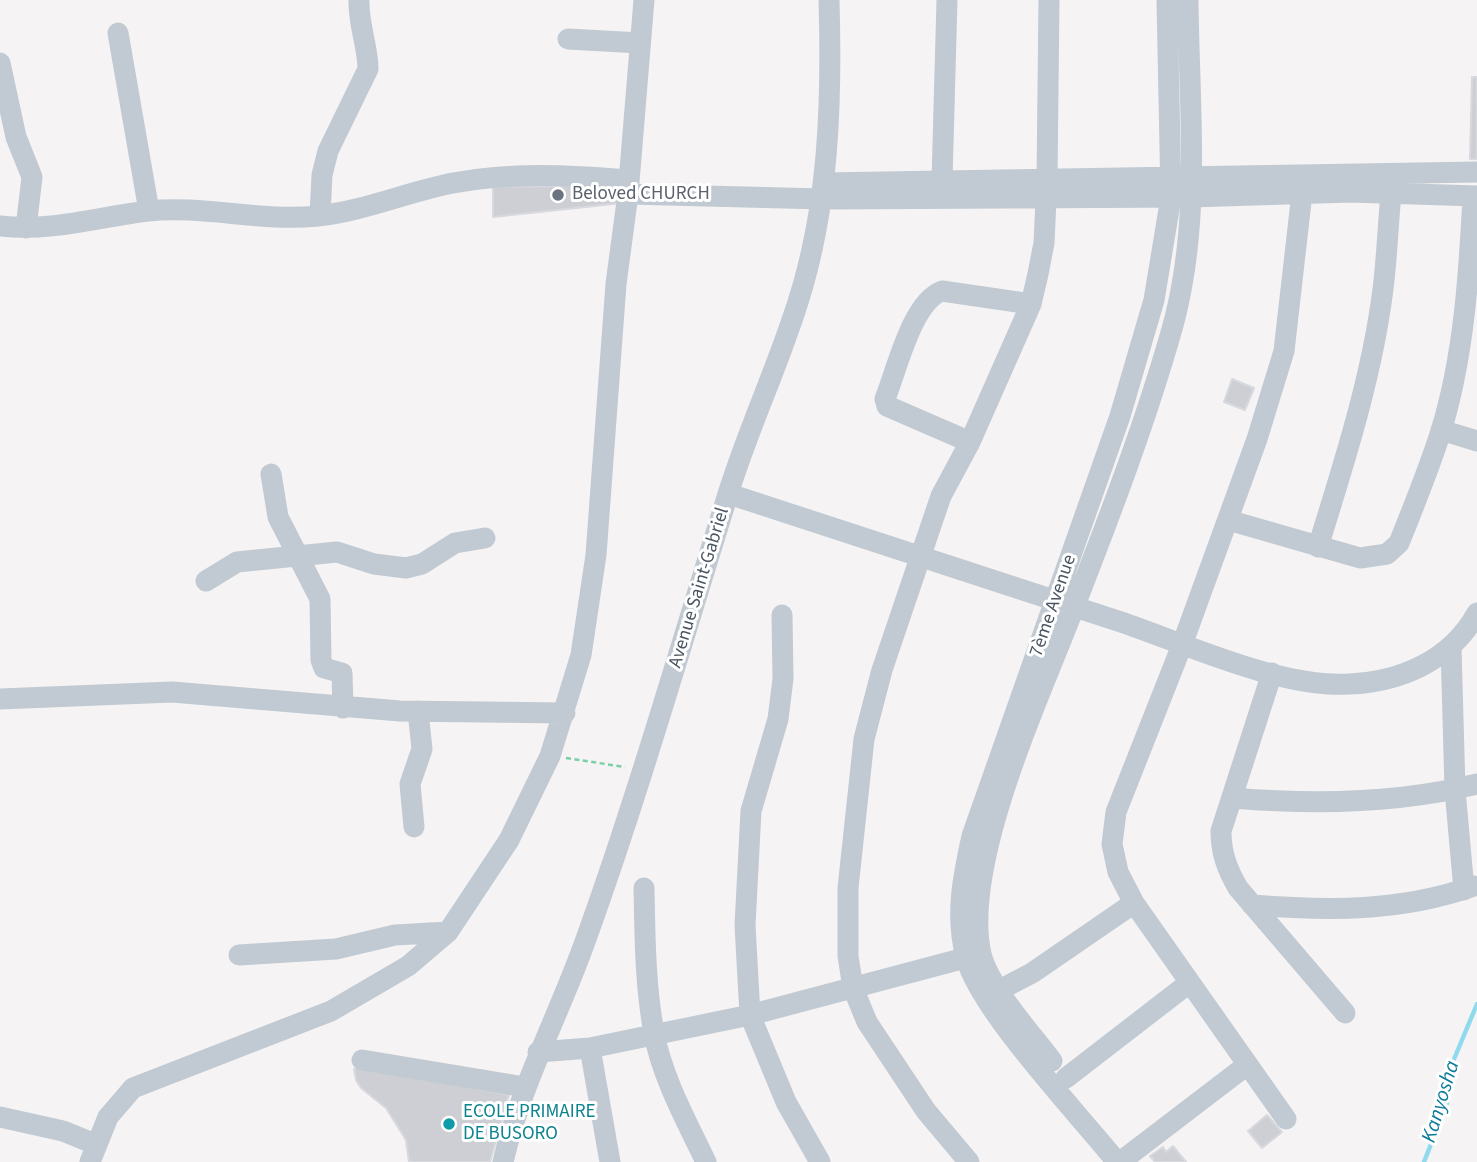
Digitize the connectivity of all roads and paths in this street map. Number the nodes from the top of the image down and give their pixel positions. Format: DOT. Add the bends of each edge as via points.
graph roads {
  1 [pos="359,0"];
  2 [pos="644,0"];
  3 [pos="829,0"];
  4 [pos="947,0"];
  5 [pos="1049,0"];
  6 [pos="1167,0"];
  7 [pos="1188,0"];
  8 [pos="118,33"];
  9 [pos="568,39"];
  10 [pos="640,43"];
  11 [pos="0,63"];
  12 [pos="1477,172"];
  13 [pos="942,180"];
  14 [pos="628,187"];
  15 [pos="1046,187"];
  16 [pos="1181,188"];
  17 [pos="823,191"];
  18 [pos="1301,193"];
  19 [pos="1391,193"];
  20 [pos="1475,196"];
  21 [pos="149,211"];
  22 [pos="320,215"];
  23 [pos="0,226"];
  24 [pos="26,228"];
  25 [pos="1031,304"];
  26 [pos="1441,430"];
  27 [pos="970,442"];
  28 [pos="1477,442"];
  29 [pos="271,474"];
  30 [pos="729,494"];
  31 [pos="1228,520"];
  32 [pos="485,538"];
  33 [pos="1318,547"];
  34 [pos="921,554"];
  35 [pos="296,556"];
  36 [pos="206,581"];
  37 [pos="1065,603"];
  38 [pos="782,615"];
  39 [pos="1476,619"];
  40 [pos="1182,645"];
  41 [pos="1451,647"];
  42 [pos="1272,673"];
  43 [pos="0,699"];
  44 [pos="343,708"];
  45 [pos="418,710"];
  46 [pos="565,713"];
  47 [pos="550,755"];
  48 [pos="643,770"];
  49 [pos="1477,784"];
  50 [pos="1455,790"];
  51 [pos="1233,798"];
  52 [pos="414,827"];
  53 [pos="1470,887"];
  54 [pos="644,888"];
  55 [pos="1134,903"];
  56 [pos="1252,905"];
  57 [pos="449,932"];
  58 [pos="239,955"];
  59 [pos="974,956"];
  60 [pos="1189,983"];
  61 [pos="853,988"];
  62 [pos="993,993"];
  63 [pos="1345,1013"];
  64 [pos="750,1015"];
  65 [pos="654,1035"];
  66 [pos="590,1048"];
  67 [pos="538,1052"];
  68 [pos="362,1060"];
  69 [pos="1247,1065"];
  70 [pos="1066,1078"];
  71 [pos="525,1087"];
  72 [pos="0,1117"];
  73 [pos="1286,1119"];
  74 [pos="93,1153"];
  75 [pos="1124,1161"];
  76 [pos="503,1162"];
  77 [pos="610,1162"];
  78 [pos="706,1162"];
  79 [pos="820,1162"];
  80 [pos="969,1162"];
  1 -- 22 [label="street" via="368,69 328,151 321,175"];
  2 -- 10 [label="street"];
  3 -- 17 [label="street, Avenue Saint-Gabriel"];
  4 -- 13 [label="street"];
  5 -- 15 [label="street"];
  6 -- 16 [label="street, 7ème Avenue"];
  7 -- 16 [label="street, 7ème Avenue"];
  8 -- 21 [label="street"];
  9 -- 10 [label="street"];
  10 -- 14 [label="street"];
  11 -- 24 [label="street" via="16,137 32,177"];
  12 -- 16 [label="street" via="1346,172"];
  13 -- 15 [label="street"];
  13 -- 17 [label="street"];
  14 -- 17 [label="street"];
  14 -- 22 [label="street" via="564,174 483,178"];
  14 -- 46 [label="street" via="596,555 581,655"];
  15 -- 16 [label="street"];
  15 -- 17 [label="street"];
  15 -- 25 [label="street" via="1044,243"];
  16 -- 18 [label="street"];
  16 -- 37 [label="street, 7ème Avenue" via="1184,273 1172,328"];
  17 -- 30 [label="street, Avenue Saint-Gabriel" via="798,303"];
  18 -- 19 [label="street"];
  18 -- 31 [label="street" via="1284,351"];
  19 -- 20 [label="street"];
  19 -- 33 [label="street" via="1383,290 1372,350"];
  20 -- 26 [label="street" via="1469,276"];
  21 -- 22 [label="street" via="241,217"];
  21 -- 24 [label="street"];
  23 -- 24 [label="street"];
  25 -- 27 [label="street"];
  25 -- 27 [label="street" via="942,291 919,310 887,406"];
  26 -- 28 [label="street"];
  26 -- 33 [label="street" via="1399,543 1376,558"];
  27 -- 34 [label="street" via="941,496"];
  29 -- 35 [label="street" via="274,504"];
  30 -- 34 [label="street"];
  30 -- 48 [label="street, Avenue Saint-Gabriel"];
  31 -- 33 [label="street"];
  31 -- 40 [label="street"];
  32 -- 35 [label="street" via="455,543 407,568 337,552"];
  34 -- 37 [label="street"];
  34 -- 61 [label="street" via="864,739 848,888"];
  35 -- 36 [label="street" via="237,562"];
  35 -- 44 [label="street" via="320,599 321,660 324,668 342,673"];
  37 -- 40 [label="street"];
  37 -- 59 [label="street, 7ème Avenue" via="983,871"];
  38 -- 64 [label="street" via="778,719 751,811 748,845"];
  39 -- 41 [label="street"];
  40 -- 42 [label="street"];
  40 -- 55 [label="street" via="1116,812 1112,844 1118,872"];
  41 -- 42 [label="street" via="1422,667 1388,680 1347,685"];
  41 -- 50 [label="street"];
  42 -- 51 [label="street"];
  43 -- 44 [label="street" via="172,692"];
  44 -- 45 [label="street"];
  45 -- 46 [label="street"];
  45 -- 52 [label="street" via="422,748 410,783"];
  46 -- 47 [label="street"];
  47 -- 48 [label="path"];
  47 -- 57 [label="street" via="509,840"];
  48 -- 67 [label="street, Avenue Saint-Gabriel" via="585,943"];
  49 -- 50 [label="street"];
  50 -- 51 [label="street" via="1372,802"];
  50 -- 53 [label="street"];
  51 -- 56 [label="street" via="1221,831 1221,849 1228,871"];
  53 -- 56 [label="street" via="1423,902 1373,908"];
  54 -- 65 [label="street"];
  55 -- 60 [label="street"];
  55 -- 62 [label="street" via="1032,973"];
  56 -- 63 [label="street"];
  57 -- 58 [label="street" via="396,935 336,949"];
  57 -- 74 [label="street" via="408,966 331,1011 133,1088 108,1117"];
  59 -- 61 [label="street"];
  59 -- 62 [label="street, 7ème Avenue"];
  60 -- 69 [label="street"];
  60 -- 70 [label="street"];
  61 -- 64 [label="street"];
  61 -- 80 [label="street" via="892,1064"];
  62 -- 70 [label="street, 7ème Avenue"];
  62 -- 75 [label="street, 7ème Avenue"];
  64 -- 65 [label="street"];
  64 -- 79 [label="street" via="781,1090"];
  65 -- 66 [label="street"];
  65 -- 78 [label="street"];
  66 -- 67 [label="street"];
  66 -- 77 [label="street"];
  67 -- 71 [label="street, Avenue Saint-Gabriel"];
  68 -- 71 [label="street"];
  69 -- 73 [label="street"];
  69 -- 75 [label="street"];
  70 -- 75 [label="street, 7ème Avenue"];
  71 -- 76 [label="street, Avenue Saint-Gabriel"];
  72 -- 74 [label="street" via="63,1131"];
}
